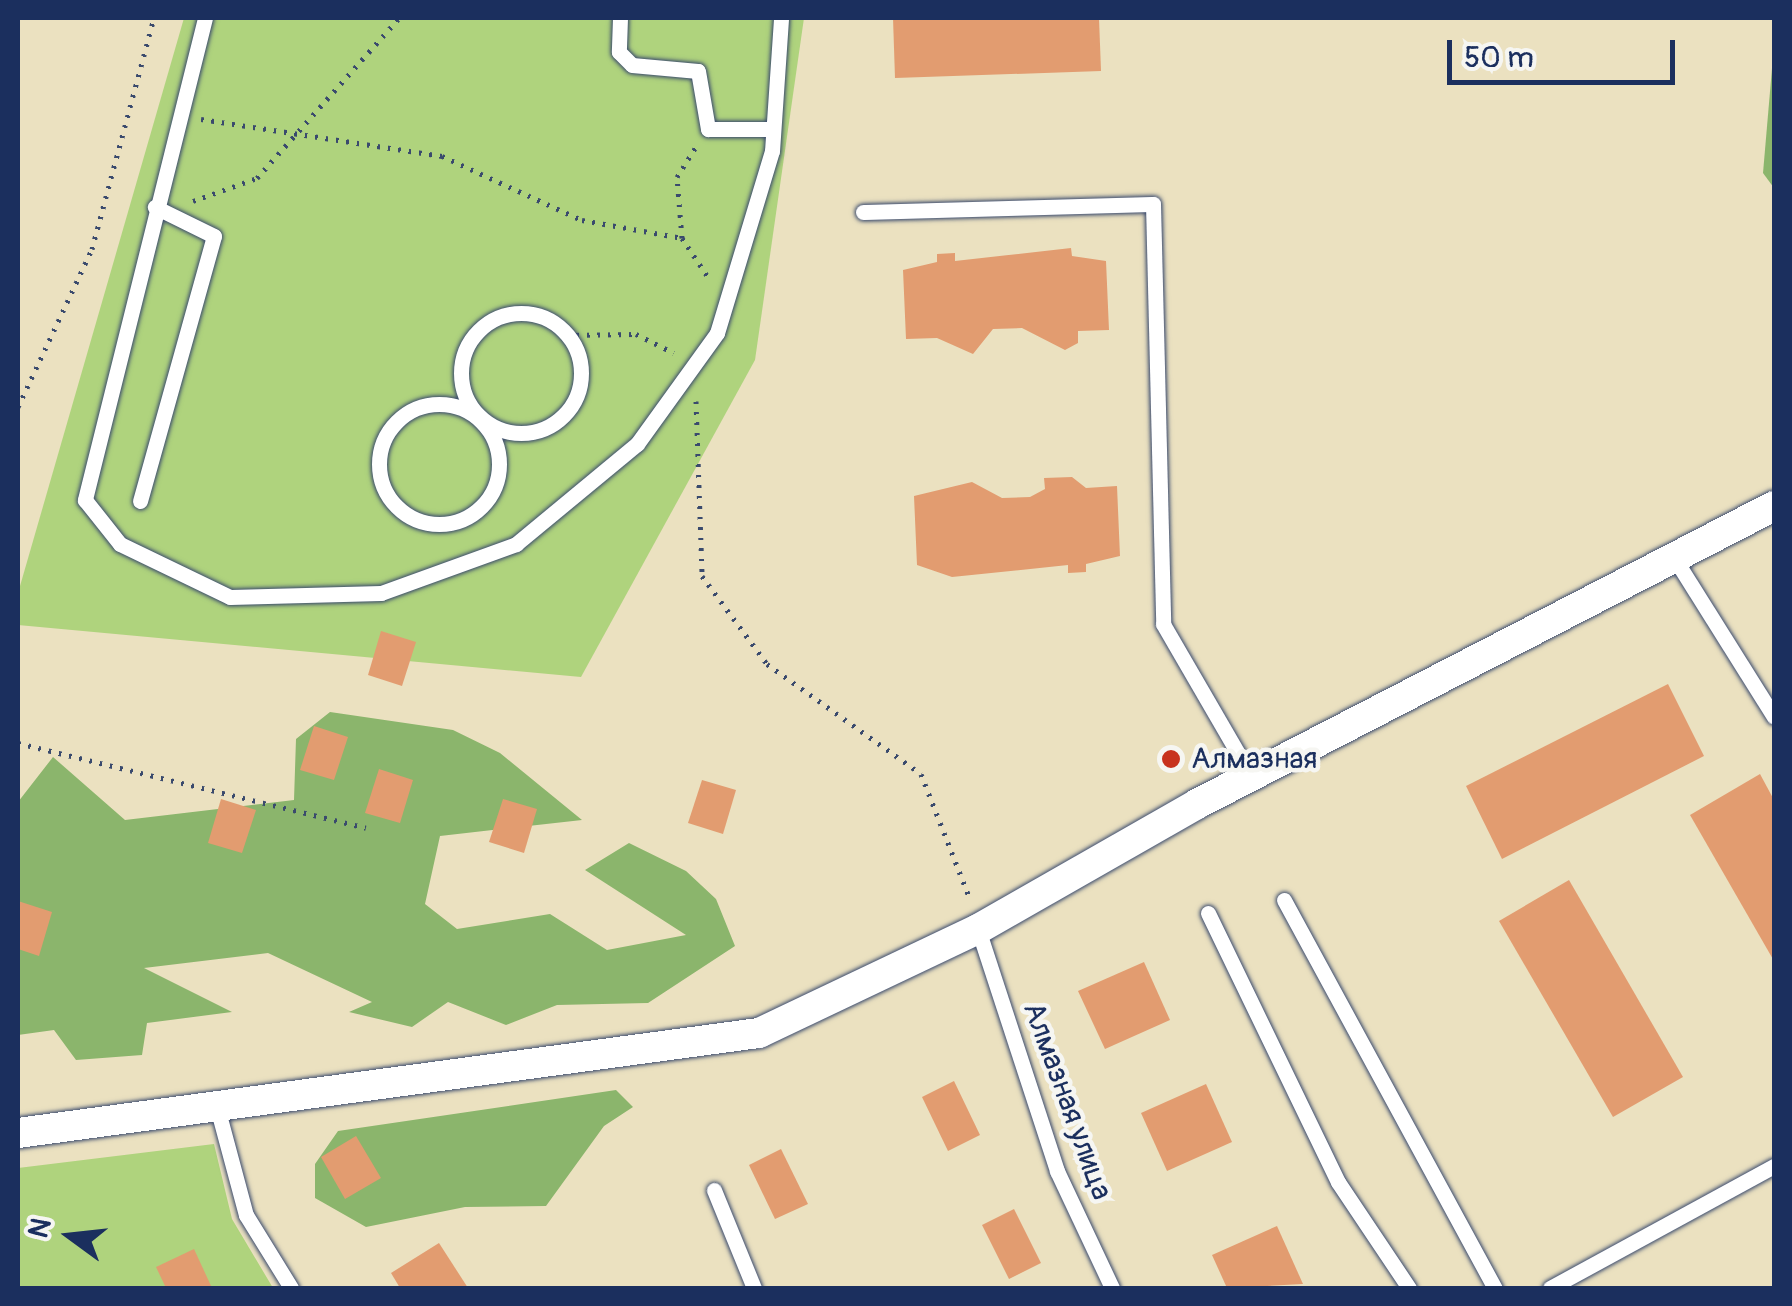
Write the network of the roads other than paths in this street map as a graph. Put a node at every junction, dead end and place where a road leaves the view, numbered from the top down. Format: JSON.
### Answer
{"nodes":[{"id":1,"x":205,"y":18,"type":"edge"},
{"id":2,"x":620,"y":18,"type":"edge"},
{"id":3,"x":781,"y":18,"type":"edge"},
{"id":4,"x":773,"y":129,"type":"junction"},
{"id":5,"x":155,"y":207,"type":"junction"},
{"id":6,"x":862,"y":212,"type":"dead end"},
{"id":7,"x":481,"y":419,"type":"junction"},
{"id":8,"x":140,"y":501,"type":"dead end"},
{"id":9,"x":1774,"y":506,"type":"edge"},
{"id":10,"x":1674,"y":559,"type":"junction"},
{"id":11,"x":1774,"y":716,"type":"edge"},
{"id":12,"x":1251,"y":776,"type":"junction"},
{"id":13,"x":1284,"y":900,"type":"dead end"},
{"id":14,"x":1208,"y":912,"type":"dead end"},
{"id":15,"x":978,"y":929,"type":"junction"},
{"id":16,"x":217,"y":1106,"type":"junction"},
{"id":17,"x":18,"y":1133,"type":"edge"},
{"id":18,"x":1774,"y":1166,"type":"edge"},
{"id":19,"x":714,"y":1190,"type":"dead end"},
{"id":20,"x":291,"y":1288,"type":"edge"},
{"id":21,"x":754,"y":1288,"type":"edge"},
{"id":22,"x":1112,"y":1288,"type":"edge"},
{"id":23,"x":1409,"y":1288,"type":"edge"},
{"id":24,"x":1495,"y":1288,"type":"edge"},
{"id":25,"x":1550,"y":1288,"type":"edge"}],
"edges":[{"from":1,"to":5,"type":"lane"},
{"from":2,"to":4,"type":"lane"},
{"from":3,"to":4,"type":"lane"},
{"from":4,"to":5,"type":"lane"},
{"from":5,"to":8,"type":"lane"},
{"from":6,"to":12,"type":"lane"},
{"from":7,"to":7,"type":"lane"},
{"from":7,"to":7,"type":"lane"},
{"from":9,"to":10,"type":"street"},
{"from":10,"to":11,"type":"lane"},
{"from":10,"to":12,"type":"street"},
{"from":12,"to":15,"type":"street"},
{"from":13,"to":24,"type":"lane"},
{"from":14,"to":23,"type":"lane"},
{"from":15,"to":16,"type":"street"},
{"from":15,"to":22,"type":"lane","name":"Алмазная улица"},
{"from":16,"to":17,"type":"street"},
{"from":16,"to":20,"type":"lane"},
{"from":18,"to":25,"type":"lane"},
{"from":19,"to":21,"type":"lane"}]}
